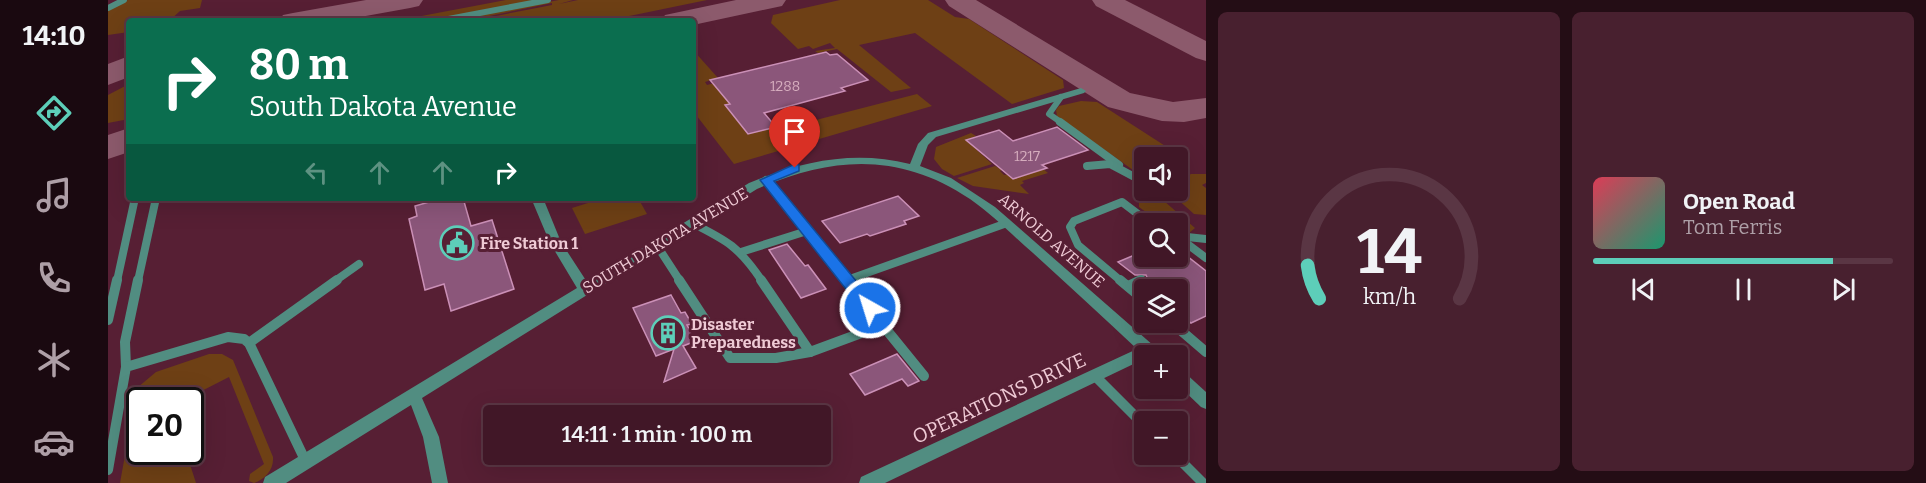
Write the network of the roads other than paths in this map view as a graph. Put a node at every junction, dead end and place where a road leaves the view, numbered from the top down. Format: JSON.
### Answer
{"nodes":[{"id":1,"x":124,"y":0,"type":"edge"},
{"id":2,"x":548,"y":0,"type":"edge"},
{"id":3,"x":108,"y":8,"type":"edge"},
{"id":4,"x":454,"y":18,"type":"edge"},
{"id":5,"x":1081,"y":91,"type":"dead end"},
{"id":6,"x":1061,"y":97,"type":"junction"},
{"id":7,"x":1119,"y":165,"type":"junction"},
{"id":8,"x":1087,"y":166,"type":"dead end"},
{"id":9,"x":914,"y":167,"type":"junction"},
{"id":10,"x":1134,"y":175,"type":"edge"},
{"id":11,"x":766,"y":180,"type":"junction"},
{"id":12,"x":134,"y":201,"type":"edge"},
{"id":13,"x":155,"y":201,"type":"edge"},
{"id":14,"x":538,"y":201,"type":"edge"},
{"id":15,"x":1136,"y":213,"type":"edge"},
{"id":16,"x":692,"y":223,"type":"junction"},
{"id":17,"x":1007,"y":223,"type":"junction"},
{"id":18,"x":807,"y":231,"type":"junction"},
{"id":19,"x":1188,"y":238,"type":"edge"},
{"id":20,"x":1206,"y":239,"type":"edge"},
{"id":21,"x":656,"y":244,"type":"junction"},
{"id":22,"x":1188,"y":244,"type":"edge"},
{"id":23,"x":741,"y":252,"type":"junction"},
{"id":24,"x":1206,"y":258,"type":"edge"},
{"id":25,"x":359,"y":264,"type":"dead end"},
{"id":26,"x":847,"y":280,"type":"junction"},
{"id":27,"x":1134,"y":283,"type":"edge"},
{"id":28,"x":1128,"y":286,"type":"junction"},
{"id":29,"x":584,"y":288,"type":"junction"},
{"id":30,"x":1134,"y":291,"type":"edge"},
{"id":31,"x":108,"y":320,"type":"edge"},
{"id":32,"x":883,"y":325,"type":"junction"},
{"id":33,"x":1184,"y":333,"type":"edge"},
{"id":34,"x":1206,"y":338,"type":"edge"},
{"id":35,"x":249,"y":343,"type":"junction"},
{"id":36,"x":1196,"y":343,"type":"junction"},
{"id":37,"x":1143,"y":345,"type":"edge"},
{"id":38,"x":810,"y":352,"type":"junction"},
{"id":39,"x":1206,"y":352,"type":"edge"},
{"id":40,"x":1134,"y":360,"type":"edge"},
{"id":41,"x":126,"y":367,"type":"junction"},
{"id":42,"x":924,"y":376,"type":"dead end"},
{"id":43,"x":1095,"y":376,"type":"junction"},
{"id":44,"x":1188,"y":385,"type":"edge"},
{"id":45,"x":414,"y":395,"type":"junction"},
{"id":46,"x":1206,"y":402,"type":"edge"},
{"id":47,"x":1134,"y":415,"type":"edge"},
{"id":48,"x":306,"y":462,"type":"junction"},
{"id":49,"x":1185,"y":465,"type":"edge"},
{"id":50,"x":108,"y":470,"type":"edge"},
{"id":51,"x":271,"y":483,"type":"edge"},
{"id":52,"x":440,"y":483,"type":"edge"},
{"id":53,"x":867,"y":483,"type":"edge"},
{"id":54,"x":1203,"y":483,"type":"edge"}],
"edges":[{"from":1,"to":3,"type":"lane"},
{"from":2,"to":4,"type":"lane"},
{"from":5,"to":6,"type":"street"},
{"from":6,"to":7,"type":"lane"},
{"from":6,"to":9,"type":"street"},
{"from":7,"to":8,"type":"lane"},
{"from":7,"to":10,"type":"lane"},
{"from":9,"to":11,"type":"street","name":"SOUTH DAKOTA AVENUE"},
{"from":9,"to":17,"type":"street","name":"ARNOLD AVENUE"},
{"from":11,"to":16,"type":"street","name":"SOUTH DAKOTA AVENUE"},
{"from":11,"to":18,"type":"lane"},
{"from":12,"to":31,"type":"lane"},
{"from":13,"to":41,"type":"lane"},
{"from":14,"to":29,"type":"street"},
{"from":15,"to":28,"type":"lane"},
{"from":16,"to":21,"type":"street","name":"SOUTH DAKOTA AVENUE"},
{"from":16,"to":23,"type":"lane"},
{"from":17,"to":26,"type":"lane"},
{"from":17,"to":37,"type":"street","name":"ARNOLD AVENUE"},
{"from":18,"to":23,"type":"lane"},
{"from":18,"to":26,"type":"lane"},
{"from":19,"to":20,"type":"lane"},
{"from":21,"to":29,"type":"street","name":"SOUTH DAKOTA AVENUE"},
{"from":21,"to":38,"type":"lane"},
{"from":22,"to":24,"type":"lane"},
{"from":23,"to":38,"type":"lane"},
{"from":25,"to":35,"type":"lane"},
{"from":26,"to":32,"type":"lane"},
{"from":27,"to":28,"type":"lane"},
{"from":28,"to":30,"type":"lane"},
{"from":29,"to":45,"type":"street","name":"SOUTH DAKOTA AVENUE"},
{"from":32,"to":38,"type":"lane"},
{"from":32,"to":42,"type":"lane"},
{"from":33,"to":36,"type":"lane"},
{"from":34,"to":36,"type":"lane"},
{"from":35,"to":41,"type":"lane"},
{"from":35,"to":48,"type":"lane"},
{"from":36,"to":39,"type":"lane"},
{"from":40,"to":43,"type":"street","name":"OPERATIONS DRIVE"},
{"from":41,"to":50,"type":"lane"},
{"from":43,"to":47,"type":"lane"},
{"from":43,"to":53,"type":"street","name":"OPERATIONS DRIVE"},
{"from":44,"to":46,"type":"street"},
{"from":45,"to":48,"type":"street","name":"SOUTH DAKOTA AVENUE"},
{"from":45,"to":52,"type":"street"},
{"from":48,"to":51,"type":"street","name":"SOUTH DAKOTA AVENUE"},
{"from":49,"to":54,"type":"lane"}]}
